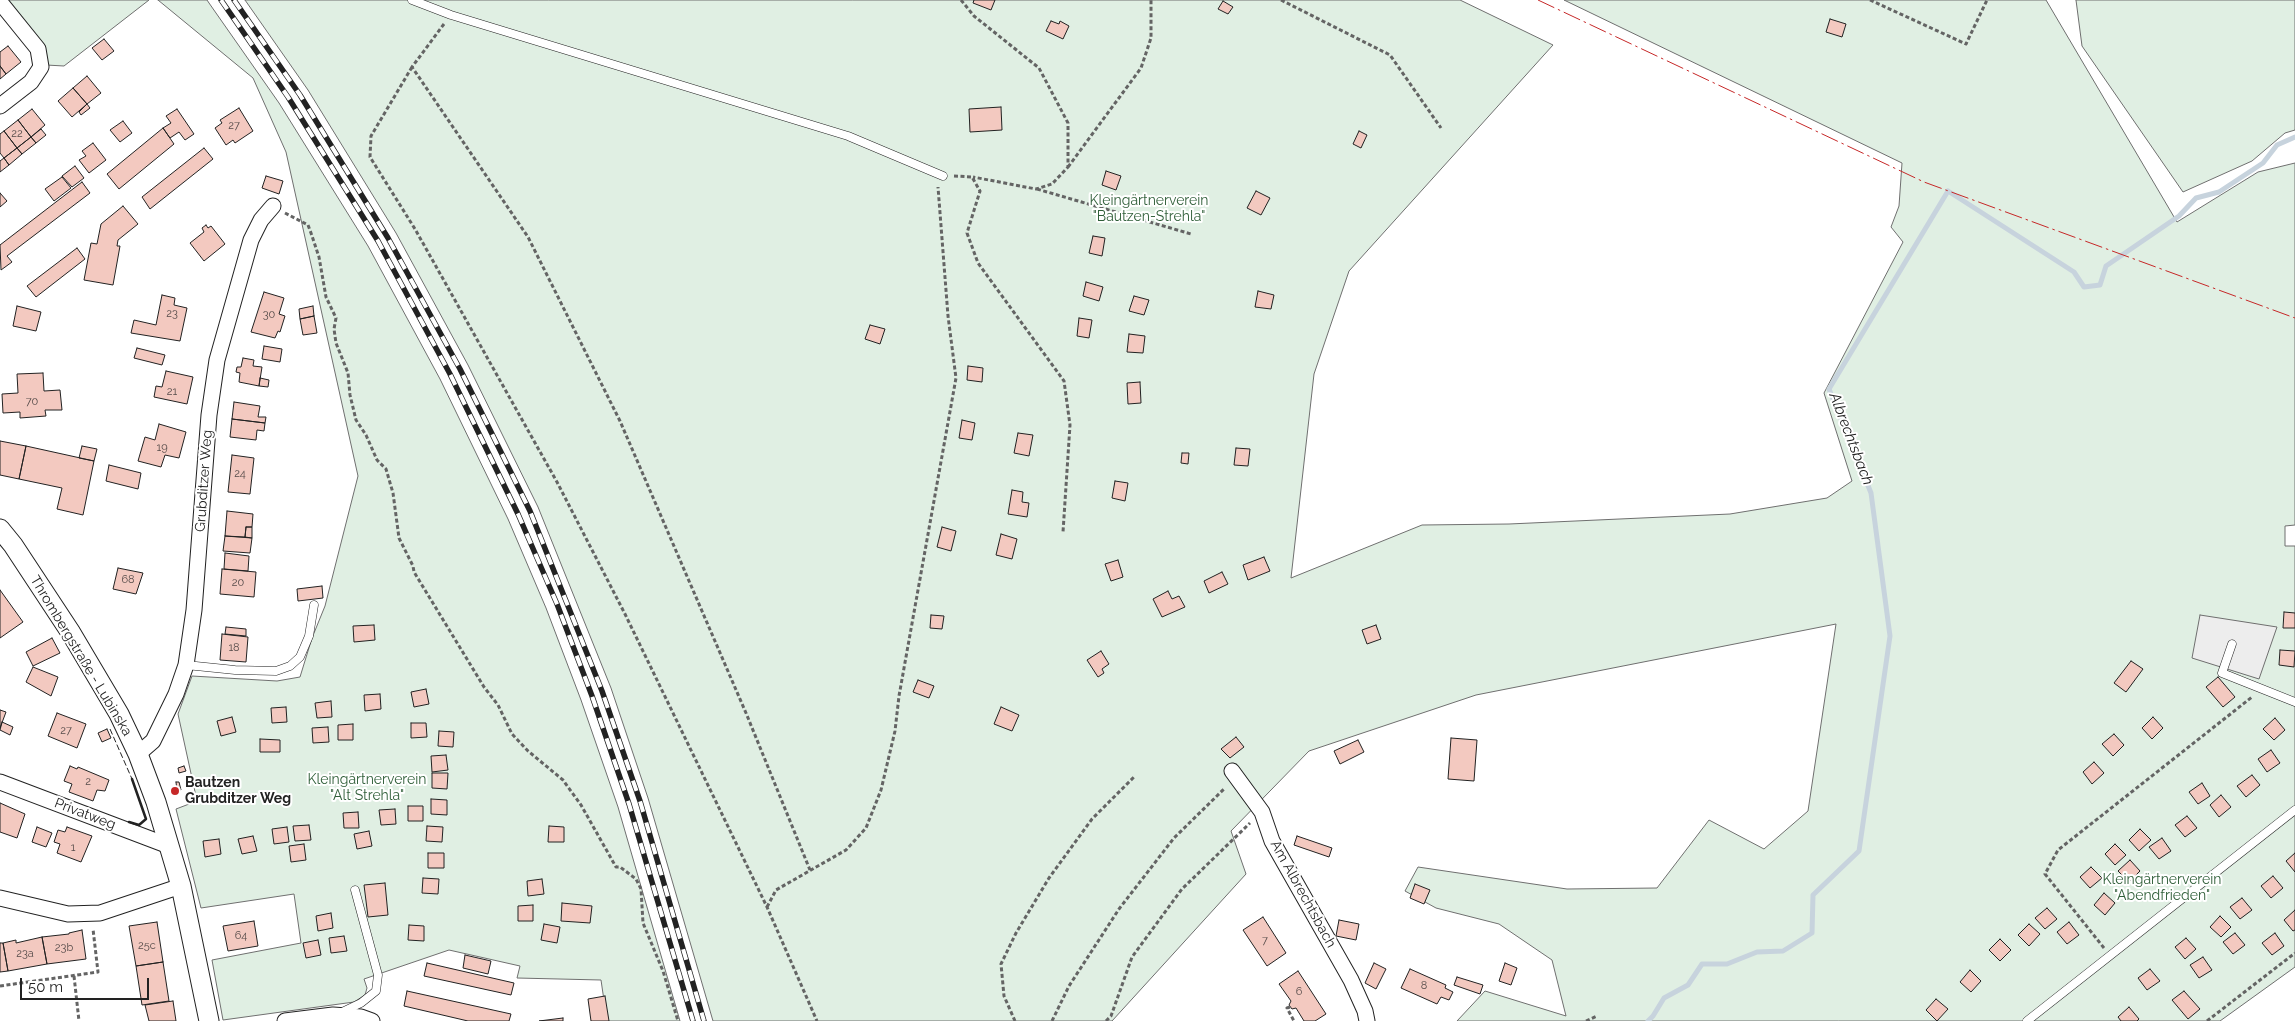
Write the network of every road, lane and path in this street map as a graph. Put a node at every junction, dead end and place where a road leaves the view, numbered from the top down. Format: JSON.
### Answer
{"nodes":[{"id":1,"x":412,"y":0,"type":"edge"},
{"id":2,"x":961,"y":0,"type":"edge"},
{"id":3,"x":1151,"y":0,"type":"edge"},
{"id":4,"x":1281,"y":0,"type":"edge"},
{"id":5,"x":1870,"y":0,"type":"edge"},
{"id":6,"x":1987,"y":0,"type":"edge"},
{"id":7,"x":0,"y":2,"type":"edge"},
{"id":8,"x":451,"y":15,"type":"junction"},
{"id":9,"x":412,"y":67,"type":"junction"},
{"id":10,"x":0,"y":106,"type":"edge"},
{"id":11,"x":1441,"y":128,"type":"dead end"},
{"id":12,"x":1068,"y":167,"type":"junction"},
{"id":13,"x":943,"y":176,"type":"junction"},
{"id":14,"x":972,"y":177,"type":"junction"},
{"id":15,"x":1036,"y":189,"type":"junction"},
{"id":16,"x":273,"y":206,"type":"joint"},
{"id":17,"x":1191,"y":234,"type":"dead end"},
{"id":18,"x":0,"y":529,"type":"edge"},
{"id":19,"x":1064,"y":532,"type":"dead end"},
{"id":20,"x":314,"y":605,"type":"dead end"},
{"id":21,"x":2232,"y":644,"type":"dead end"},
{"id":22,"x":186,"y":665,"type":"junction"},
{"id":23,"x":2263,"y":688,"type":"junction"},
{"id":24,"x":2295,"y":702,"type":"edge"},
{"id":25,"x":138,"y":754,"type":"junction"},
{"id":26,"x":1234,"y":774,"type":"joint"},
{"id":27,"x":1135,"y":776,"type":"dead end"},
{"id":28,"x":0,"y":782,"type":"edge"},
{"id":29,"x":2295,"y":810,"type":"edge"},
{"id":30,"x":1262,"y":812,"type":"junction"},
{"id":31,"x":169,"y":846,"type":"junction"},
{"id":32,"x":810,"y":870,"type":"junction"},
{"id":33,"x":181,"y":886,"type":"junction"},
{"id":34,"x":355,"y":890,"type":"dead end"},
{"id":35,"x":0,"y":898,"type":"edge"},
{"id":36,"x":767,"y":908,"type":"junction"},
{"id":37,"x":91,"y":913,"type":"junction"},
{"id":38,"x":2295,"y":953,"type":"edge"},
{"id":39,"x":2111,"y":956,"type":"junction"},
{"id":40,"x":74,"y":976,"type":"junction"},
{"id":41,"x":0,"y":986,"type":"edge"},
{"id":42,"x":1290,"y":1007,"type":"dead end"},
{"id":43,"x":333,"y":1015,"type":"junction"},
{"id":44,"x":1597,"y":1016,"type":"dead end"},
{"id":45,"x":79,"y":1021,"type":"edge"},
{"id":46,"x":209,"y":1021,"type":"edge"},
{"id":47,"x":285,"y":1021,"type":"edge"},
{"id":48,"x":372,"y":1021,"type":"edge"},
{"id":49,"x":678,"y":1021,"type":"edge"},
{"id":50,"x":817,"y":1021,"type":"edge"},
{"id":51,"x":1015,"y":1021,"type":"edge"},
{"id":52,"x":1052,"y":1021,"type":"edge"},
{"id":53,"x":1106,"y":1021,"type":"edge"},
{"id":54,"x":1294,"y":1021,"type":"edge"},
{"id":55,"x":1367,"y":1021,"type":"edge"},
{"id":56,"x":1586,"y":1021,"type":"edge"},
{"id":57,"x":2027,"y":1021,"type":"edge"},
{"id":58,"x":2207,"y":1021,"type":"edge"}],
"edges":[{"from":1,"to":8,"type":"lane"},
{"from":2,"to":12,"type":"path"},
{"from":3,"to":12,"type":"path"},
{"from":4,"to":11,"type":"path"},
{"from":5,"to":6,"type":"path"},
{"from":7,"to":10,"type":"street"},
{"from":8,"to":9,"type":"path"},
{"from":8,"to":13,"type":"lane"},
{"from":9,"to":32,"type":"path"},
{"from":9,"to":36,"type":"path"},
{"from":12,"to":15,"type":"path"},
{"from":13,"to":14,"type":"path"},
{"from":13,"to":32,"type":"path"},
{"from":14,"to":15,"type":"path"},
{"from":14,"to":19,"type":"path"},
{"from":15,"to":17,"type":"path"},
{"from":16,"to":22,"type":"street","name":"Grubditzer Weg"},
{"from":16,"to":49,"type":"path"},
{"from":18,"to":25,"type":"street","name":"Thrombergstraße - Lubinska"},
{"from":20,"to":22,"type":"lane"},
{"from":21,"to":23,"type":"lane"},
{"from":22,"to":25,"type":"street","name":"Grubditzer Weg"},
{"from":23,"to":24,"type":"lane"},
{"from":23,"to":39,"type":"path"},
{"from":25,"to":31,"type":"street","name":"Thrombergstraße - Lubinska"},
{"from":26,"to":30,"type":"street","name":"Am Albrechtsbach"},
{"from":26,"to":52,"type":"path"},
{"from":27,"to":51,"type":"path"},
{"from":28,"to":31,"type":"street","name":"Privatweg"},
{"from":29,"to":39,"type":"lane"},
{"from":30,"to":53,"type":"path"},
{"from":30,"to":55,"type":"street","name":"Am Albrechtsbach"},
{"from":31,"to":33,"type":"street","name":"Thrombergstraße - Lubinska"},
{"from":32,"to":36,"type":"path"},
{"from":33,"to":37,"type":"street"},
{"from":33,"to":46,"type":"street","name":"Thrombergstraße - Lubinska"},
{"from":34,"to":43,"type":"lane"},
{"from":35,"to":37,"type":"street"},
{"from":36,"to":50,"type":"path"},
{"from":37,"to":40,"type":"path"},
{"from":38,"to":58,"type":"path"},
{"from":39,"to":57,"type":"lane"},
{"from":40,"to":41,"type":"path"},
{"from":40,"to":45,"type":"path"},
{"from":42,"to":54,"type":"path"},
{"from":43,"to":47,"type":"street"},
{"from":43,"to":48,"type":"street"},
{"from":44,"to":56,"type":"path"}]}
